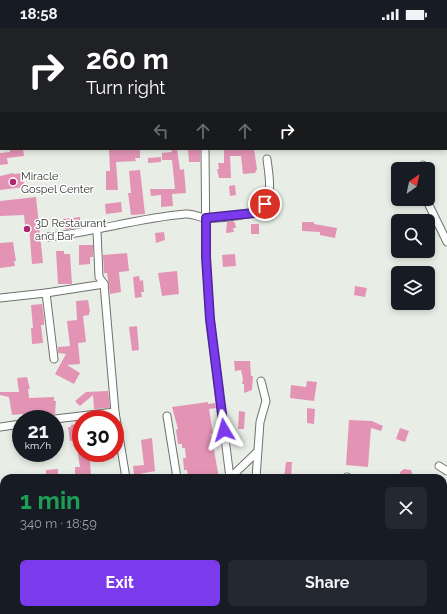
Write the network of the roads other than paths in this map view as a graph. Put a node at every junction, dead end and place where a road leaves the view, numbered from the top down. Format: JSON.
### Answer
{"nodes":[{"id":1,"x":205,"y":150,"type":"edge"},
{"id":2,"x":267,"y":159,"type":"dead end"},
{"id":3,"x":429,"y":206,"type":"edge"},
{"id":4,"x":206,"y":218,"type":"junction"},
{"id":5,"x":97,"y":231,"type":"junction"},
{"id":6,"x":48,"y":237,"type":"dead end"},
{"id":7,"x":447,"y":242,"type":"edge"},
{"id":8,"x":104,"y":284,"type":"junction"},
{"id":9,"x":46,"y":293,"type":"junction"},
{"id":10,"x":0,"y":298,"type":"edge"},
{"id":11,"x":54,"y":359,"type":"dead end"},
{"id":12,"x":261,"y":381,"type":"dead end"},
{"id":13,"x":115,"y":410,"type":"edge"},
{"id":14,"x":167,"y":416,"type":"dead end"},
{"id":15,"x":12,"y":425,"type":"edge"},
{"id":16,"x":0,"y":426,"type":"edge"},
{"id":17,"x":257,"y":452,"type":"junction"},
{"id":18,"x":123,"y":462,"type":"edge"},
{"id":19,"x":439,"y":466,"type":"dead end"},
{"id":20,"x":447,"y":471,"type":"edge"},
{"id":21,"x":125,"y":474,"type":"edge"},
{"id":22,"x":176,"y":474,"type":"edge"},
{"id":23,"x":229,"y":474,"type":"edge"},
{"id":24,"x":234,"y":474,"type":"edge"},
{"id":25,"x":256,"y":474,"type":"edge"}],
"edges":[{"from":1,"to":4,"type":"street"},
{"from":2,"to":4,"type":"street"},
{"from":3,"to":7,"type":"street"},
{"from":4,"to":5,"type":"street"},
{"from":4,"to":23,"type":"street"},
{"from":5,"to":6,"type":"street"},
{"from":5,"to":8,"type":"street"},
{"from":8,"to":9,"type":"street"},
{"from":8,"to":13,"type":"street"},
{"from":9,"to":10,"type":"street"},
{"from":9,"to":11,"type":"street"},
{"from":12,"to":17,"type":"street"},
{"from":14,"to":22,"type":"street"},
{"from":15,"to":16,"type":"street"},
{"from":17,"to":24,"type":"street"},
{"from":17,"to":25,"type":"street"},
{"from":18,"to":21,"type":"street"},
{"from":19,"to":20,"type":"street"}]}
